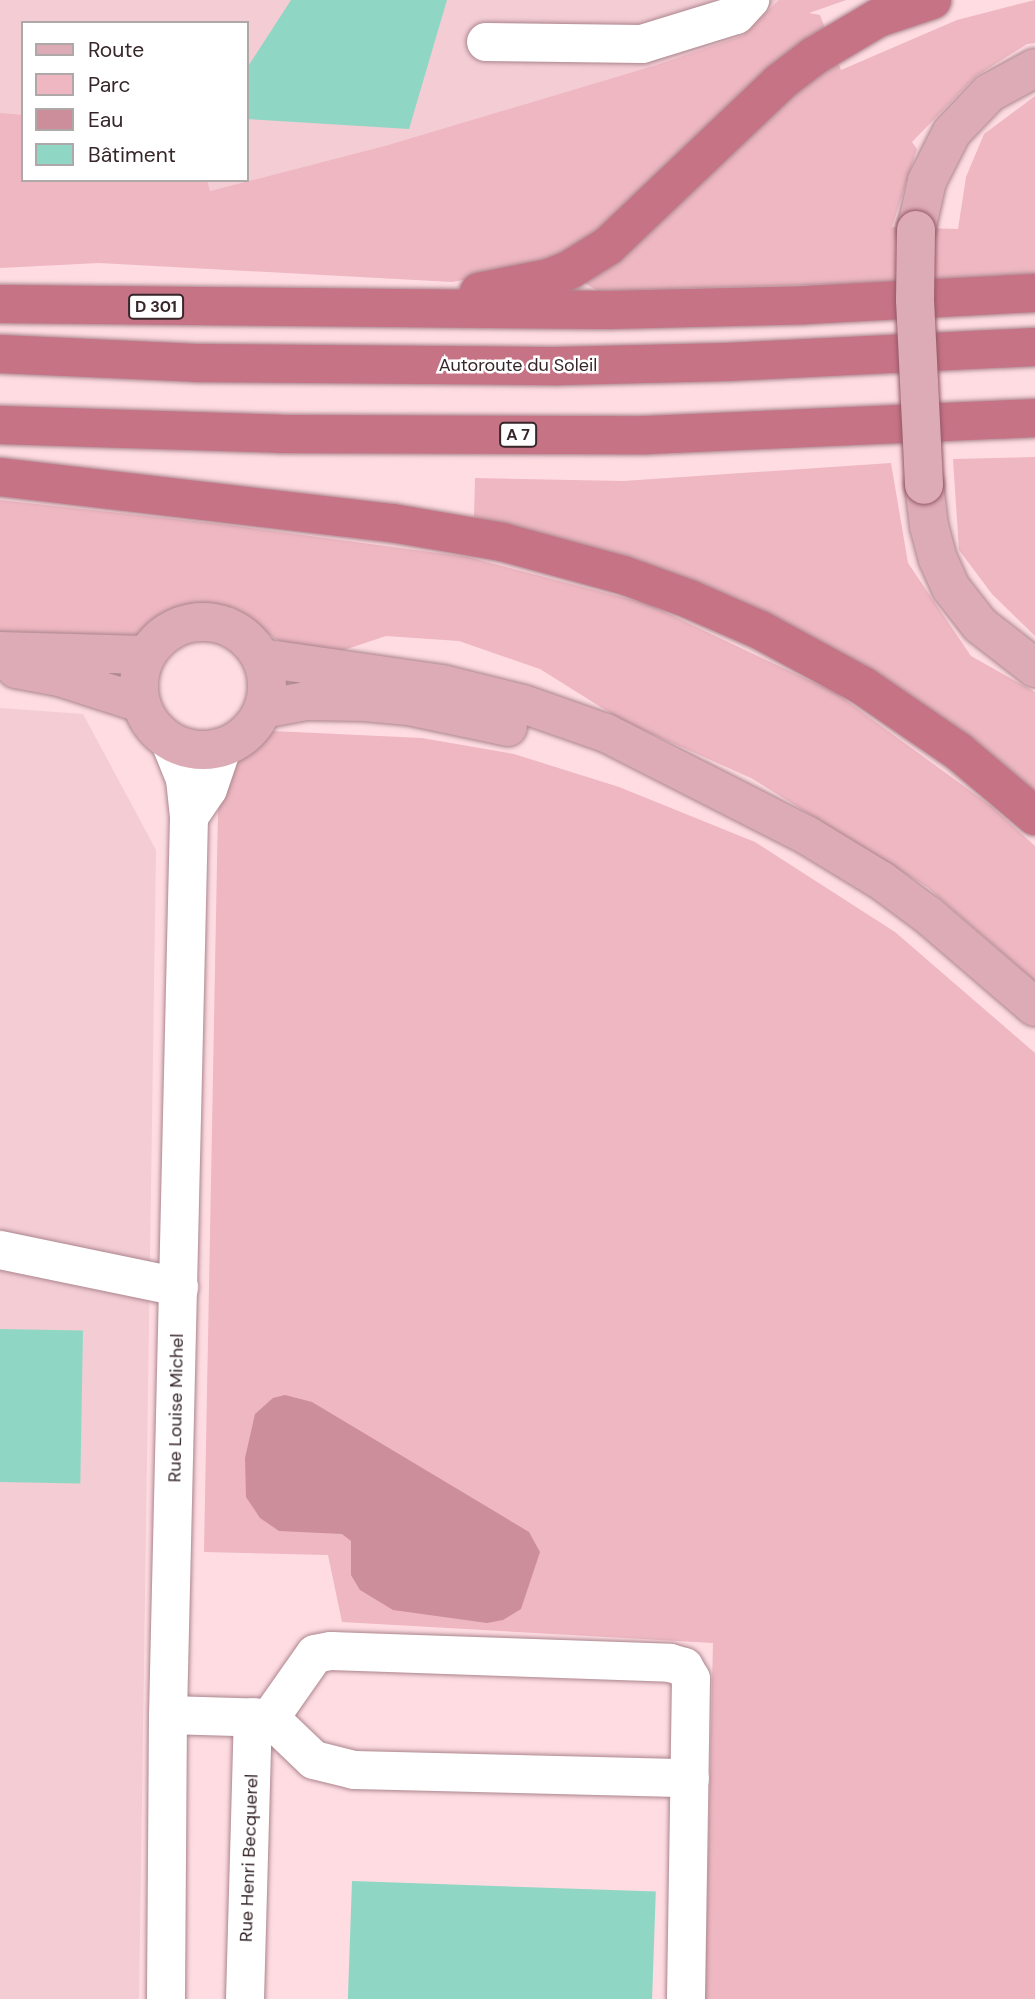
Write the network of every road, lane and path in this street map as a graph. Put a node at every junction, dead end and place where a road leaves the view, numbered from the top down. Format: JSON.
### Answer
{"nodes":[{"id":1,"x":750,"y":0,"type":"edge"},
{"id":2,"x":932,"y":0,"type":"edge"},
{"id":3,"x":486,"y":42,"type":"dead end"},
{"id":4,"x":1035,"y":68,"type":"edge"},
{"id":5,"x":1035,"y":293,"type":"edge"},
{"id":6,"x":0,"y":304,"type":"edge"},
{"id":7,"x":312,"y":309,"type":"junction"},
{"id":8,"x":1035,"y":347,"type":"edge"},
{"id":9,"x":0,"y":354,"type":"edge"},
{"id":10,"x":1035,"y":418,"type":"edge"},
{"id":11,"x":0,"y":425,"type":"edge"},
{"id":12,"x":0,"y":477,"type":"edge"},
{"id":13,"x":0,"y":652,"type":"edge"},
{"id":14,"x":145,"y":655,"type":"junction"},
{"id":15,"x":262,"y":658,"type":"junction"},
{"id":16,"x":0,"y":666,"type":"edge"},
{"id":17,"x":1035,"y":668,"type":"edge"},
{"id":18,"x":140,"y":703,"type":"junction"},
{"id":19,"x":263,"y":709,"type":"junction"},
{"id":20,"x":170,"y":742,"type":"junction"},
{"id":21,"x":222,"y":748,"type":"junction"},
{"id":22,"x":725,"y":791,"type":"junction"},
{"id":23,"x":1035,"y":816,"type":"edge"},
{"id":24,"x":189,"y":817,"type":"junction"},
{"id":25,"x":1035,"y":1007,"type":"edge"},
{"id":26,"x":0,"y":1250,"type":"edge"},
{"id":27,"x":179,"y":1287,"type":"junction"},
{"id":28,"x":168,"y":1715,"type":"junction"},
{"id":29,"x":262,"y":1717,"type":"junction"},
{"id":30,"x":690,"y":1779,"type":"junction"},
{"id":31,"x":166,"y":1999,"type":"edge"},
{"id":32,"x":245,"y":1999,"type":"edge"},
{"id":33,"x":686,"y":1999,"type":"edge"}],
"edges":[{"from":1,"to":3,"type":"street"},
{"from":2,"to":7,"type":"highway"},
{"from":4,"to":17,"type":"main road","bridge":true},
{"from":5,"to":7,"type":"highway"},
{"from":6,"to":7,"type":"highway","number":"D 301"},
{"from":8,"to":9,"type":"highway","name":"Autoroute du Soleil"},
{"from":10,"to":11,"type":"highway","number":"A 7"},
{"from":12,"to":23,"type":"highway"},
{"from":13,"to":14,"type":"main road"},
{"from":14,"to":15,"type":"main road"},
{"from":14,"to":18,"type":"main road"},
{"from":15,"to":19,"type":"main road"},
{"from":15,"to":22,"type":"main road"},
{"from":16,"to":18,"type":"main road"},
{"from":18,"to":20,"type":"main road"},
{"from":19,"to":21,"type":"main road"},
{"from":19,"to":22,"type":"main road"},
{"from":20,"to":21,"type":"main road"},
{"from":20,"to":24,"type":"street","name":"Rue Louise Michel"},
{"from":21,"to":24,"type":"street"},
{"from":22,"to":25,"type":"main road"},
{"from":24,"to":27,"type":"street","name":"Rue Louise Michel"},
{"from":26,"to":27,"type":"street"},
{"from":27,"to":28,"type":"street","name":"Rue Louise Michel"},
{"from":28,"to":29,"type":"street"},
{"from":28,"to":31,"type":"street","name":"Rue Louise Michel"},
{"from":29,"to":30,"type":"street"},
{"from":29,"to":30,"type":"street"},
{"from":29,"to":32,"type":"street","name":"Rue Henri Becquerel"},
{"from":30,"to":33,"type":"street"}]}
